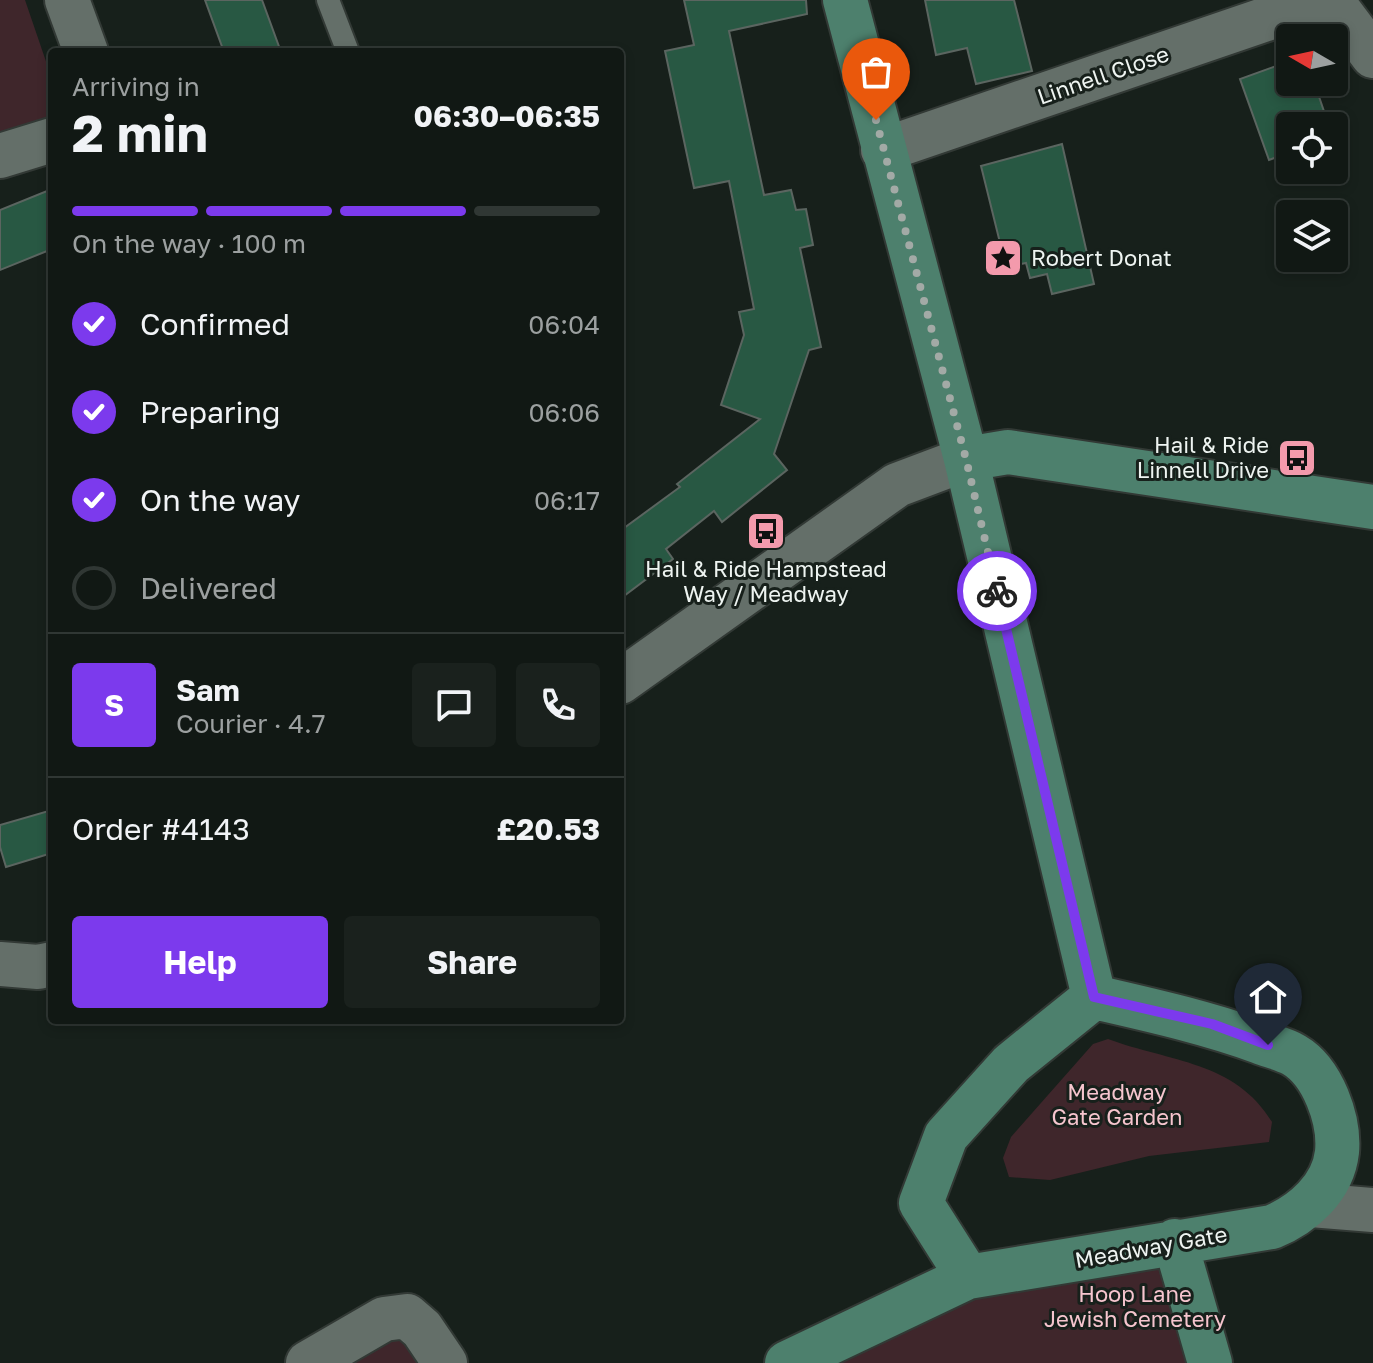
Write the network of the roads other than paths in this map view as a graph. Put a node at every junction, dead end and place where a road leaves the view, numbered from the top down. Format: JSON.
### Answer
{"nodes":[{"id":1,"x":67,"y":0,"type":"edge"},
{"id":2,"x":328,"y":0,"type":"edge"},
{"id":3,"x":845,"y":0,"type":"edge"},
{"id":4,"x":1322,"y":0,"type":"edge"},
{"id":5,"x":1331,"y":0,"type":"edge"},
{"id":6,"x":85,"y":48,"type":"edge"},
{"id":7,"x":346,"y":48,"type":"edge"},
{"id":8,"x":1373,"y":56,"type":"edge"},
{"id":9,"x":48,"y":141,"type":"edge"},
{"id":10,"x":883,"y":150,"type":"junction"},
{"id":11,"x":0,"y":156,"type":"edge"},
{"id":12,"x":966,"y":459,"type":"junction"},
{"id":13,"x":1373,"y":507,"type":"edge"},
{"id":14,"x":624,"y":679,"type":"edge"},
{"id":15,"x":0,"y":964,"type":"edge"},
{"id":16,"x":48,"y":965,"type":"edge"},
{"id":17,"x":1094,"y":997,"type":"junction"},
{"id":18,"x":1311,"y":1205,"type":"junction"},
{"id":19,"x":1373,"y":1210,"type":"edge"},
{"id":20,"x":1175,"y":1241,"type":"junction"},
{"id":21,"x":968,"y":1277,"type":"junction"},
{"id":22,"x":308,"y":1363,"type":"edge"},
{"id":23,"x":445,"y":1363,"type":"edge"},
{"id":24,"x":787,"y":1363,"type":"edge"},
{"id":25,"x":1210,"y":1363,"type":"edge"}],
"edges":[{"from":1,"to":6,"type":"street"},
{"from":2,"to":7,"type":"lane"},
{"from":3,"to":10,"type":"street"},
{"from":4,"to":10,"type":"street","name":"Linnell Close"},
{"from":5,"to":8,"type":"street"},
{"from":9,"to":11,"type":"street"},
{"from":10,"to":12,"type":"street"},
{"from":12,"to":13,"type":"street"},
{"from":12,"to":14,"type":"street"},
{"from":12,"to":17,"type":"street"},
{"from":15,"to":16,"type":"street"},
{"from":17,"to":18,"type":"street"},
{"from":17,"to":21,"type":"street"},
{"from":18,"to":19,"type":"street"},
{"from":18,"to":20,"type":"street","name":"Meadway Gate"},
{"from":20,"to":21,"type":"street","name":"Meadway Gate"},
{"from":20,"to":25,"type":"street"},
{"from":21,"to":24,"type":"street","name":"Meadway Gate"},
{"from":22,"to":23,"type":"street"}]}
